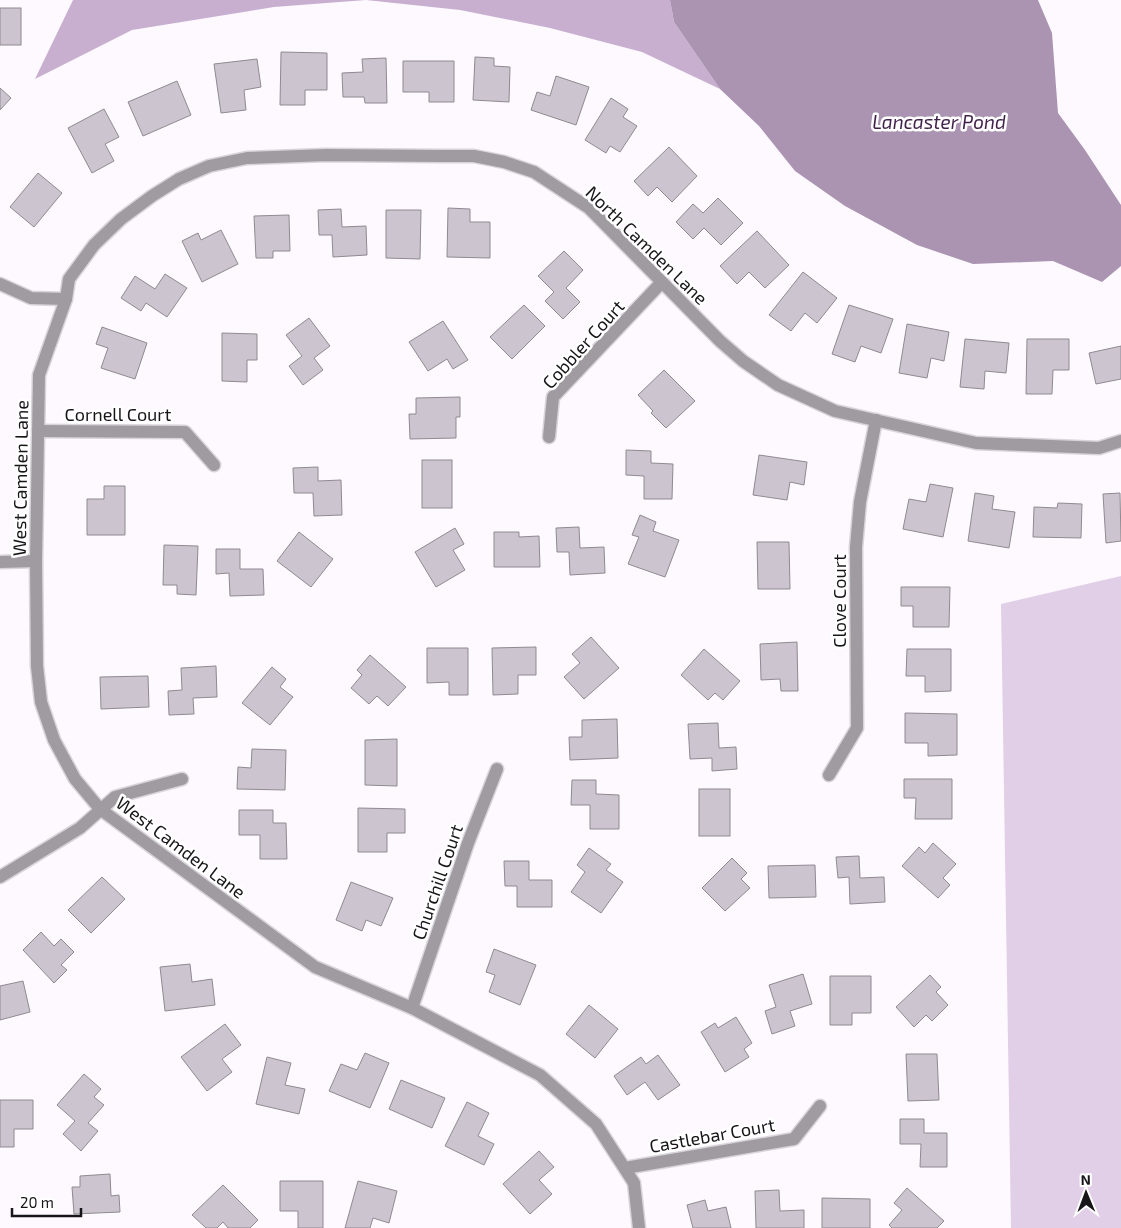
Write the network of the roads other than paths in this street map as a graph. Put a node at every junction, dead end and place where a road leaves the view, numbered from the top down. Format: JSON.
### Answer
{"nodes":[{"id":1,"x":662,"y":282,"type":"junction"},
{"id":2,"x":0,"y":284,"type":"edge"},
{"id":3,"x":66,"y":299,"type":"junction"},
{"id":4,"x":876,"y":420,"type":"junction"},
{"id":5,"x":38,"y":431,"type":"junction"},
{"id":6,"x":549,"y":437,"type":"dead end"},
{"id":7,"x":1121,"y":441,"type":"edge"},
{"id":8,"x":214,"y":465,"type":"dead end"},
{"id":9,"x":36,"y":561,"type":"junction"},
{"id":10,"x":0,"y":562,"type":"edge"},
{"id":11,"x":497,"y":770,"type":"dead end"},
{"id":12,"x":829,"y":775,"type":"dead end"},
{"id":13,"x":182,"y":779,"type":"dead end"},
{"id":14,"x":100,"y":809,"type":"junction"},
{"id":15,"x":0,"y":877,"type":"edge"},
{"id":16,"x":412,"y":1008,"type":"junction"},
{"id":17,"x":820,"y":1106,"type":"dead end"},
{"id":18,"x":625,"y":1168,"type":"junction"},
{"id":19,"x":640,"y":1228,"type":"edge"}],
"edges":[{"from":1,"to":3,"type":"street","name":"North Camden Lane"},
{"from":1,"to":4,"type":"street","name":"North Camden Lane"},
{"from":1,"to":6,"type":"street","name":"Cobbler Court"},
{"from":2,"to":3,"type":"street"},
{"from":3,"to":5,"type":"street","name":"West Camden Lane"},
{"from":4,"to":7,"type":"street","name":"North Camden Lane"},
{"from":4,"to":12,"type":"street","name":"Clove Court"},
{"from":5,"to":8,"type":"street","name":"Cornell Court"},
{"from":5,"to":9,"type":"street","name":"West Camden Lane"},
{"from":9,"to":10,"type":"street"},
{"from":9,"to":14,"type":"street","name":"West Camden Lane"},
{"from":11,"to":16,"type":"street","name":"Churchill Court"},
{"from":13,"to":14,"type":"street"},
{"from":14,"to":15,"type":"street"},
{"from":14,"to":16,"type":"street","name":"West Camden Lane"},
{"from":16,"to":18,"type":"street","name":"West Camden Lane"},
{"from":17,"to":18,"type":"street","name":"Castlebar Court"},
{"from":18,"to":19,"type":"street","name":"West Camden Lane"}]}
